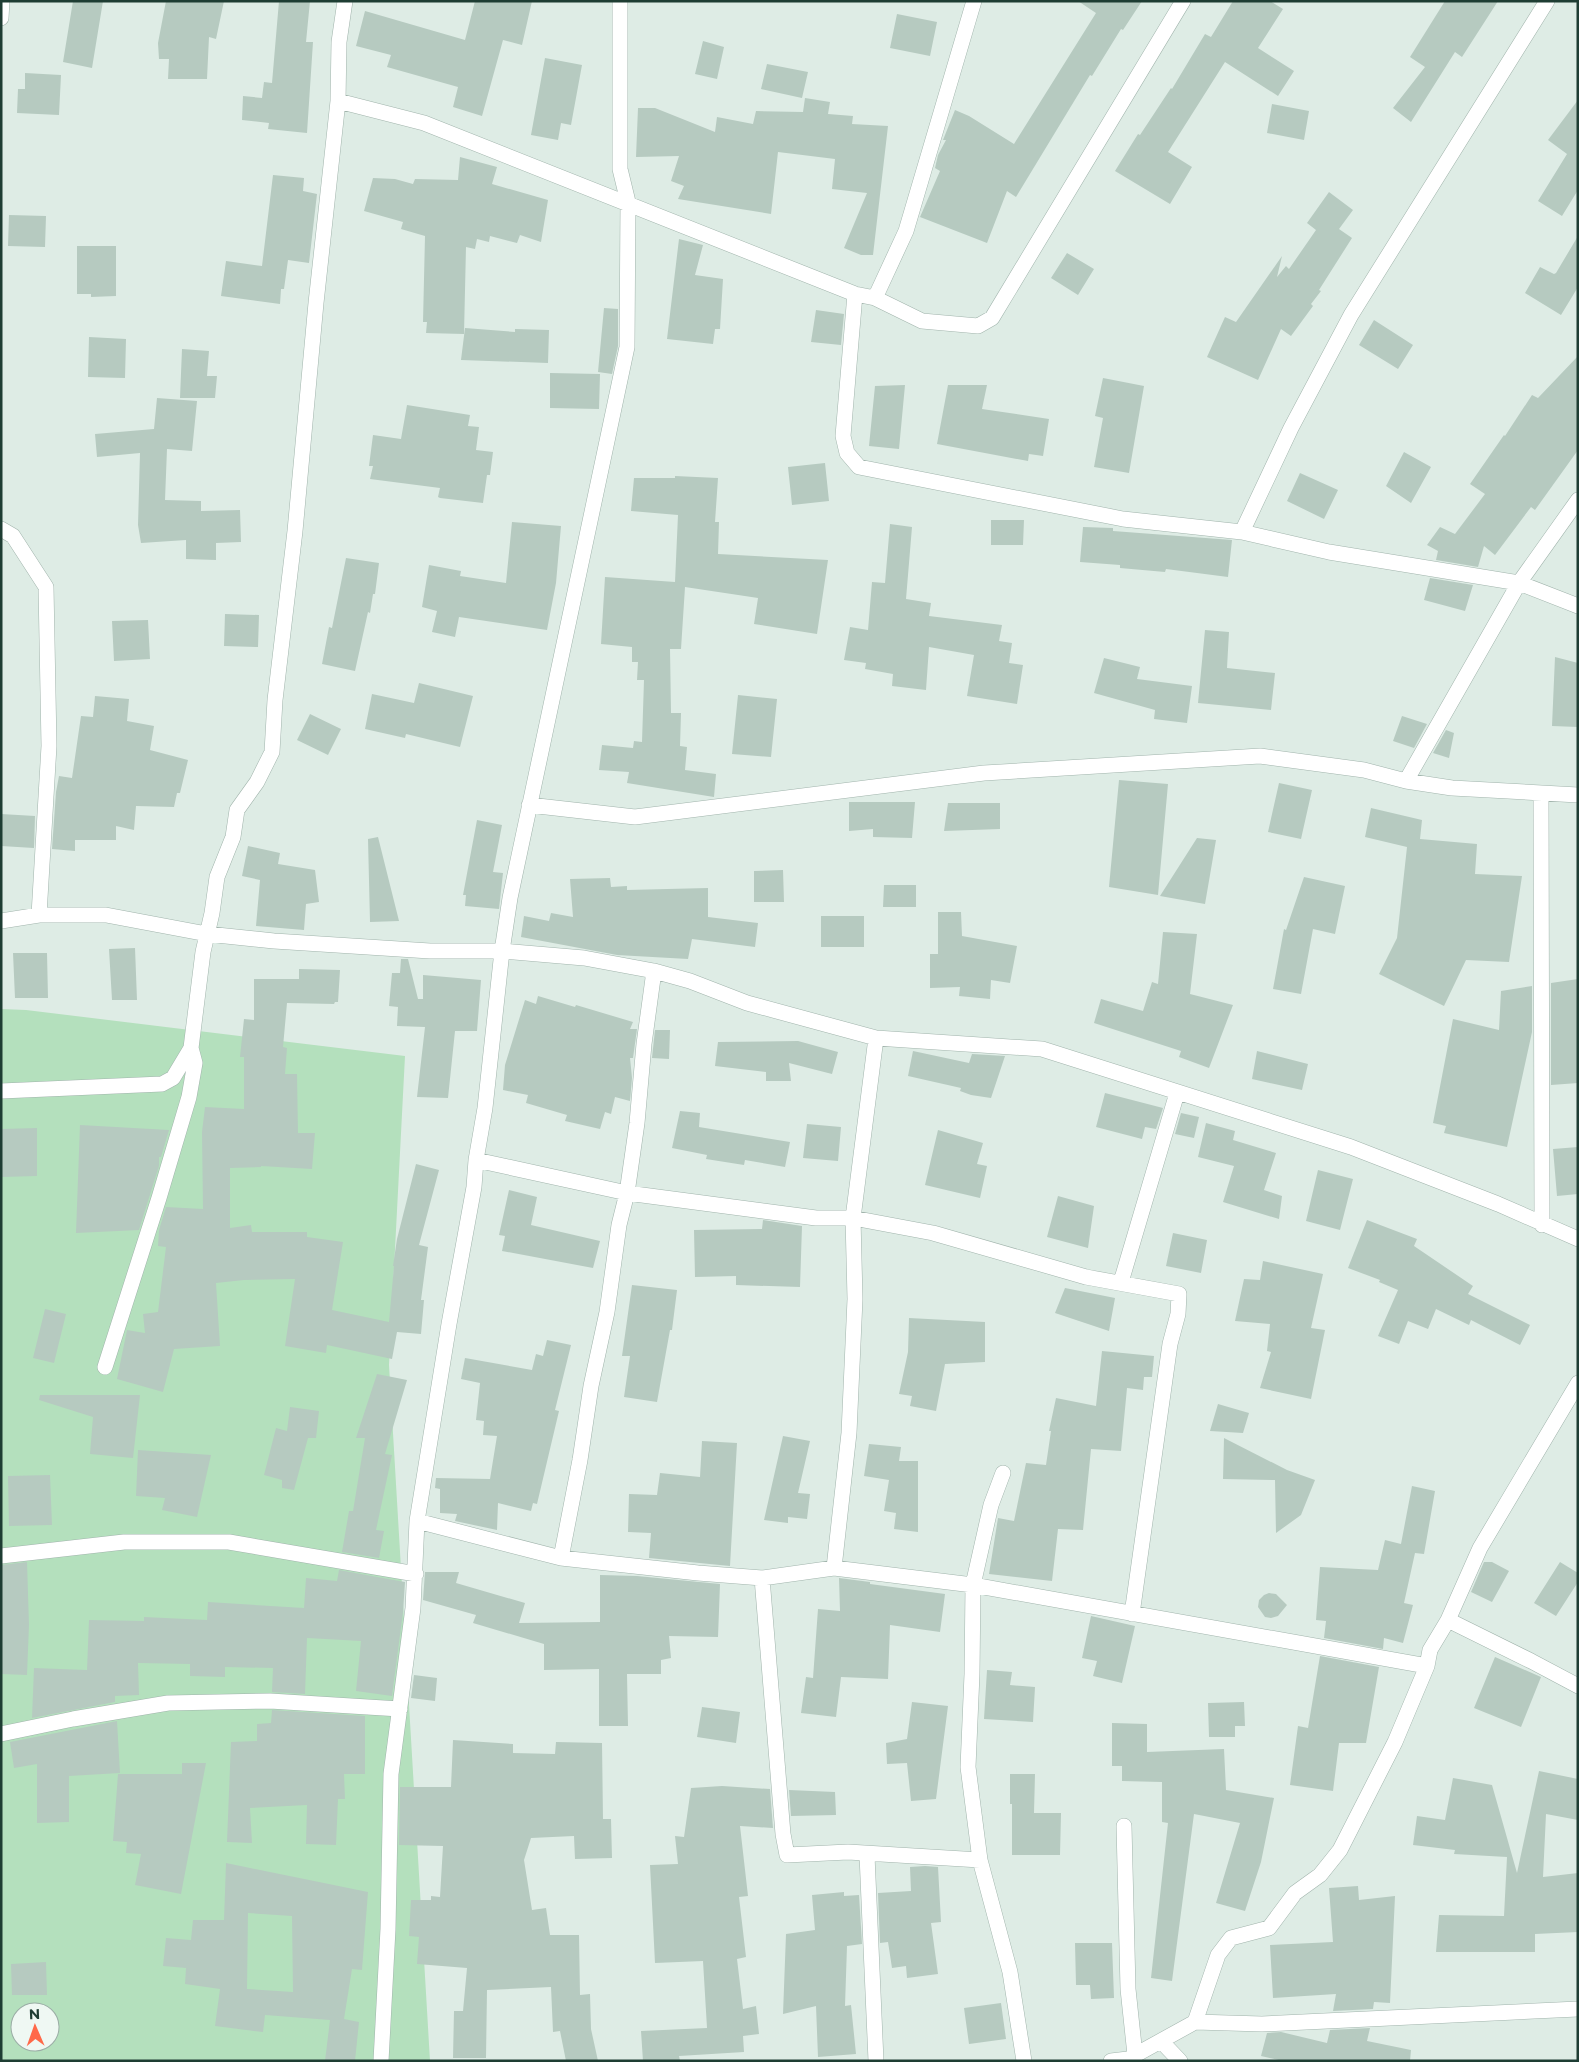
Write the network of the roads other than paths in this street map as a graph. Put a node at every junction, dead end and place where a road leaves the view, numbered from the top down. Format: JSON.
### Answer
{"nodes":[{"id":1,"x":2,"y":1,"type":"edge"},
{"id":2,"x":345,"y":1,"type":"edge"},
{"id":3,"x":620,"y":1,"type":"edge"},
{"id":4,"x":974,"y":1,"type":"edge"},
{"id":5,"x":1184,"y":1,"type":"edge"},
{"id":6,"x":1547,"y":1,"type":"edge"},
{"id":7,"x":1,"y":18,"type":"edge"},
{"id":8,"x":338,"y":101,"type":"junction"},
{"id":9,"x":628,"y":202,"type":"junction"},
{"id":10,"x":855,"y":294,"type":"junction"},
{"id":11,"x":875,"y":298,"type":"junction"},
{"id":12,"x":1578,"y":500,"type":"edge"},
{"id":13,"x":1,"y":529,"type":"edge"},
{"id":14,"x":1242,"y":532,"type":"junction"},
{"id":15,"x":1519,"y":583,"type":"junction"},
{"id":16,"x":1578,"y":606,"type":"edge"},
{"id":17,"x":1406,"y":781,"type":"junction"},
{"id":18,"x":1541,"y":793,"type":"junction"},
{"id":19,"x":1578,"y":795,"type":"edge"},
{"id":20,"x":529,"y":805,"type":"junction"},
{"id":21,"x":39,"y":916,"type":"junction"},
{"id":22,"x":1,"y":921,"type":"edge"},
{"id":23,"x":207,"y":934,"type":"junction"},
{"id":24,"x":502,"y":951,"type":"junction"},
{"id":25,"x":654,"y":971,"type":"junction"},
{"id":26,"x":876,"y":1038,"type":"junction"},
{"id":27,"x":191,"y":1048,"type":"junction"},
{"id":28,"x":162,"y":1084,"type":"junction"},
{"id":29,"x":1,"y":1091,"type":"edge"},
{"id":30,"x":1177,"y":1093,"type":"junction"},
{"id":31,"x":189,"y":1097,"type":"junction"},
{"id":32,"x":476,"y":1160,"type":"junction"},
{"id":33,"x":627,"y":1193,"type":"junction"},
{"id":34,"x":853,"y":1218,"type":"junction"},
{"id":35,"x":1542,"y":1225,"type":"junction"},
{"id":36,"x":1578,"y":1239,"type":"edge"},
{"id":37,"x":1121,"y":1282,"type":"junction"},
{"id":38,"x":105,"y":1367,"type":"dead end"},
{"id":39,"x":1578,"y":1383,"type":"edge"},
{"id":40,"x":1003,"y":1473,"type":"dead end"},
{"id":41,"x":417,"y":1521,"type":"junction"},
{"id":42,"x":1,"y":1556,"type":"edge"},
{"id":43,"x":562,"y":1558,"type":"junction"},
{"id":44,"x":834,"y":1568,"type":"junction"},
{"id":45,"x":416,"y":1574,"type":"junction"},
{"id":46,"x":762,"y":1578,"type":"junction"},
{"id":47,"x":973,"y":1584,"type":"junction"},
{"id":48,"x":1132,"y":1614,"type":"junction"},
{"id":49,"x":1448,"y":1620,"type":"junction"},
{"id":50,"x":1426,"y":1666,"type":"junction"},
{"id":51,"x":1578,"y":1686,"type":"edge"},
{"id":52,"x":400,"y":1709,"type":"junction"},
{"id":53,"x":1,"y":1734,"type":"edge"},
{"id":54,"x":1124,"y":1826,"type":"dead end"},
{"id":55,"x":867,"y":1855,"type":"junction"},
{"id":56,"x":980,"y":1860,"type":"junction"},
{"id":57,"x":1578,"y":2009,"type":"edge"},
{"id":58,"x":1195,"y":2022,"type":"junction"},
{"id":59,"x":1161,"y":2041,"type":"junction"},
{"id":60,"x":1131,"y":2058,"type":"edge"},
{"id":61,"x":381,"y":2061,"type":"edge"},
{"id":62,"x":876,"y":2061,"type":"edge"},
{"id":63,"x":1024,"y":2061,"type":"edge"},
{"id":64,"x":1111,"y":2061,"type":"edge"},
{"id":65,"x":1180,"y":2061,"type":"edge"}],
"edges":[{"from":1,"to":7,"type":"street"},
{"from":2,"to":8,"type":"street"},
{"from":3,"to":9,"type":"street"},
{"from":4,"to":11,"type":"street"},
{"from":5,"to":11,"type":"street"},
{"from":6,"to":14,"type":"street"},
{"from":8,"to":9,"type":"street"},
{"from":8,"to":23,"type":"street"},
{"from":9,"to":10,"type":"street"},
{"from":9,"to":20,"type":"street"},
{"from":10,"to":11,"type":"street"},
{"from":10,"to":14,"type":"street"},
{"from":12,"to":15,"type":"street"},
{"from":13,"to":21,"type":"street"},
{"from":14,"to":15,"type":"street"},
{"from":15,"to":16,"type":"street"},
{"from":15,"to":17,"type":"street"},
{"from":17,"to":18,"type":"street"},
{"from":17,"to":20,"type":"street"},
{"from":18,"to":19,"type":"street"},
{"from":18,"to":35,"type":"street"},
{"from":20,"to":24,"type":"street"},
{"from":21,"to":22,"type":"street"},
{"from":21,"to":23,"type":"street"},
{"from":23,"to":24,"type":"street"},
{"from":23,"to":27,"type":"street"},
{"from":24,"to":25,"type":"street"},
{"from":24,"to":32,"type":"street"},
{"from":25,"to":26,"type":"street"},
{"from":25,"to":33,"type":"street"},
{"from":26,"to":30,"type":"street"},
{"from":26,"to":34,"type":"street"},
{"from":27,"to":28,"type":"street"},
{"from":27,"to":31,"type":"street"},
{"from":28,"to":29,"type":"street"},
{"from":28,"to":31,"type":"street"},
{"from":30,"to":35,"type":"street"},
{"from":30,"to":37,"type":"street"},
{"from":31,"to":38,"type":"street"},
{"from":32,"to":33,"type":"street"},
{"from":32,"to":41,"type":"street"},
{"from":33,"to":34,"type":"street"},
{"from":33,"to":43,"type":"street"},
{"from":34,"to":37,"type":"street"},
{"from":34,"to":44,"type":"street"},
{"from":35,"to":36,"type":"street"},
{"from":37,"to":48,"type":"street"},
{"from":39,"to":49,"type":"street"},
{"from":40,"to":47,"type":"street"},
{"from":41,"to":43,"type":"street"},
{"from":41,"to":45,"type":"street"},
{"from":42,"to":45,"type":"street"},
{"from":43,"to":46,"type":"street"},
{"from":44,"to":46,"type":"street"},
{"from":44,"to":47,"type":"street"},
{"from":45,"to":52,"type":"street"},
{"from":46,"to":55,"type":"street"},
{"from":47,"to":48,"type":"street"},
{"from":47,"to":56,"type":"street"},
{"from":48,"to":50,"type":"street"},
{"from":49,"to":50,"type":"street"},
{"from":49,"to":51,"type":"street"},
{"from":50,"to":58,"type":"street"},
{"from":52,"to":53,"type":"street"},
{"from":52,"to":61,"type":"street"},
{"from":54,"to":60,"type":"street"},
{"from":55,"to":56,"type":"street"},
{"from":55,"to":62,"type":"street"},
{"from":56,"to":63,"type":"street"},
{"from":57,"to":58,"type":"street"},
{"from":58,"to":59,"type":"street"},
{"from":59,"to":60,"type":"street"},
{"from":59,"to":65,"type":"street"},
{"from":60,"to":64,"type":"street"}]}
